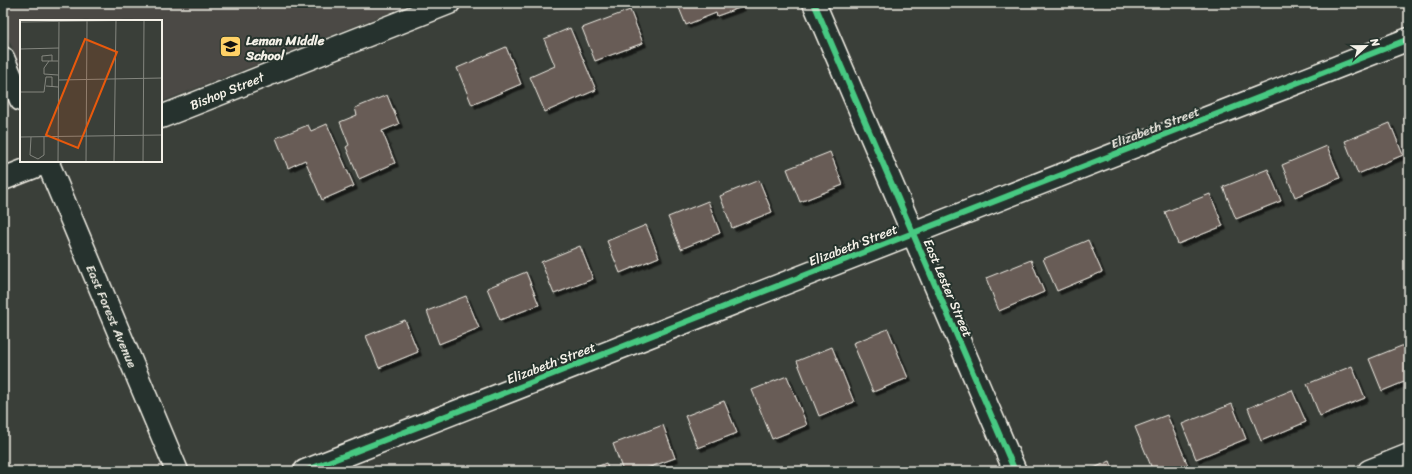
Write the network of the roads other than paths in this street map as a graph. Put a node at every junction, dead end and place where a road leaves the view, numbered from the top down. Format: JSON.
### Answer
{"nodes":[{"id":1,"x":449,"y":3,"type":"edge"},
{"id":2,"x":814,"y":3,"type":"edge"},
{"id":3,"x":1409,"y":39,"type":"edge"},
{"id":4,"x":3,"y":58,"type":"edge"},
{"id":5,"x":20,"y":98,"type":"edge"},
{"id":6,"x":162,"y":117,"type":"edge"},
{"id":7,"x":46,"y":162,"type":"edge"},
{"id":8,"x":48,"y":162,"type":"edge"},
{"id":9,"x":3,"y":179,"type":"edge"},
{"id":10,"x":912,"y":233,"type":"junction"},
{"id":11,"x":1409,"y":455,"type":"edge"},
{"id":12,"x":177,"y":471,"type":"edge"},
{"id":13,"x":305,"y":471,"type":"edge"},
{"id":14,"x":1014,"y":471,"type":"edge"},
{"id":15,"x":1368,"y":471,"type":"edge"}],
"edges":[{"from":1,"to":6,"type":"street","name":"Bishop Street"},
{"from":2,"to":10,"type":"street","name":"East Lester Street"},
{"from":3,"to":10,"type":"street","name":"Elizabeth Street"},
{"from":4,"to":5,"type":"street"},
{"from":7,"to":9,"type":"street"},
{"from":8,"to":12,"type":"street","name":"East Forest Avenue"},
{"from":10,"to":13,"type":"street","name":"Elizabeth Street"},
{"from":10,"to":14,"type":"street","name":"East Lester Street"},
{"from":11,"to":15,"type":"street"}]}
